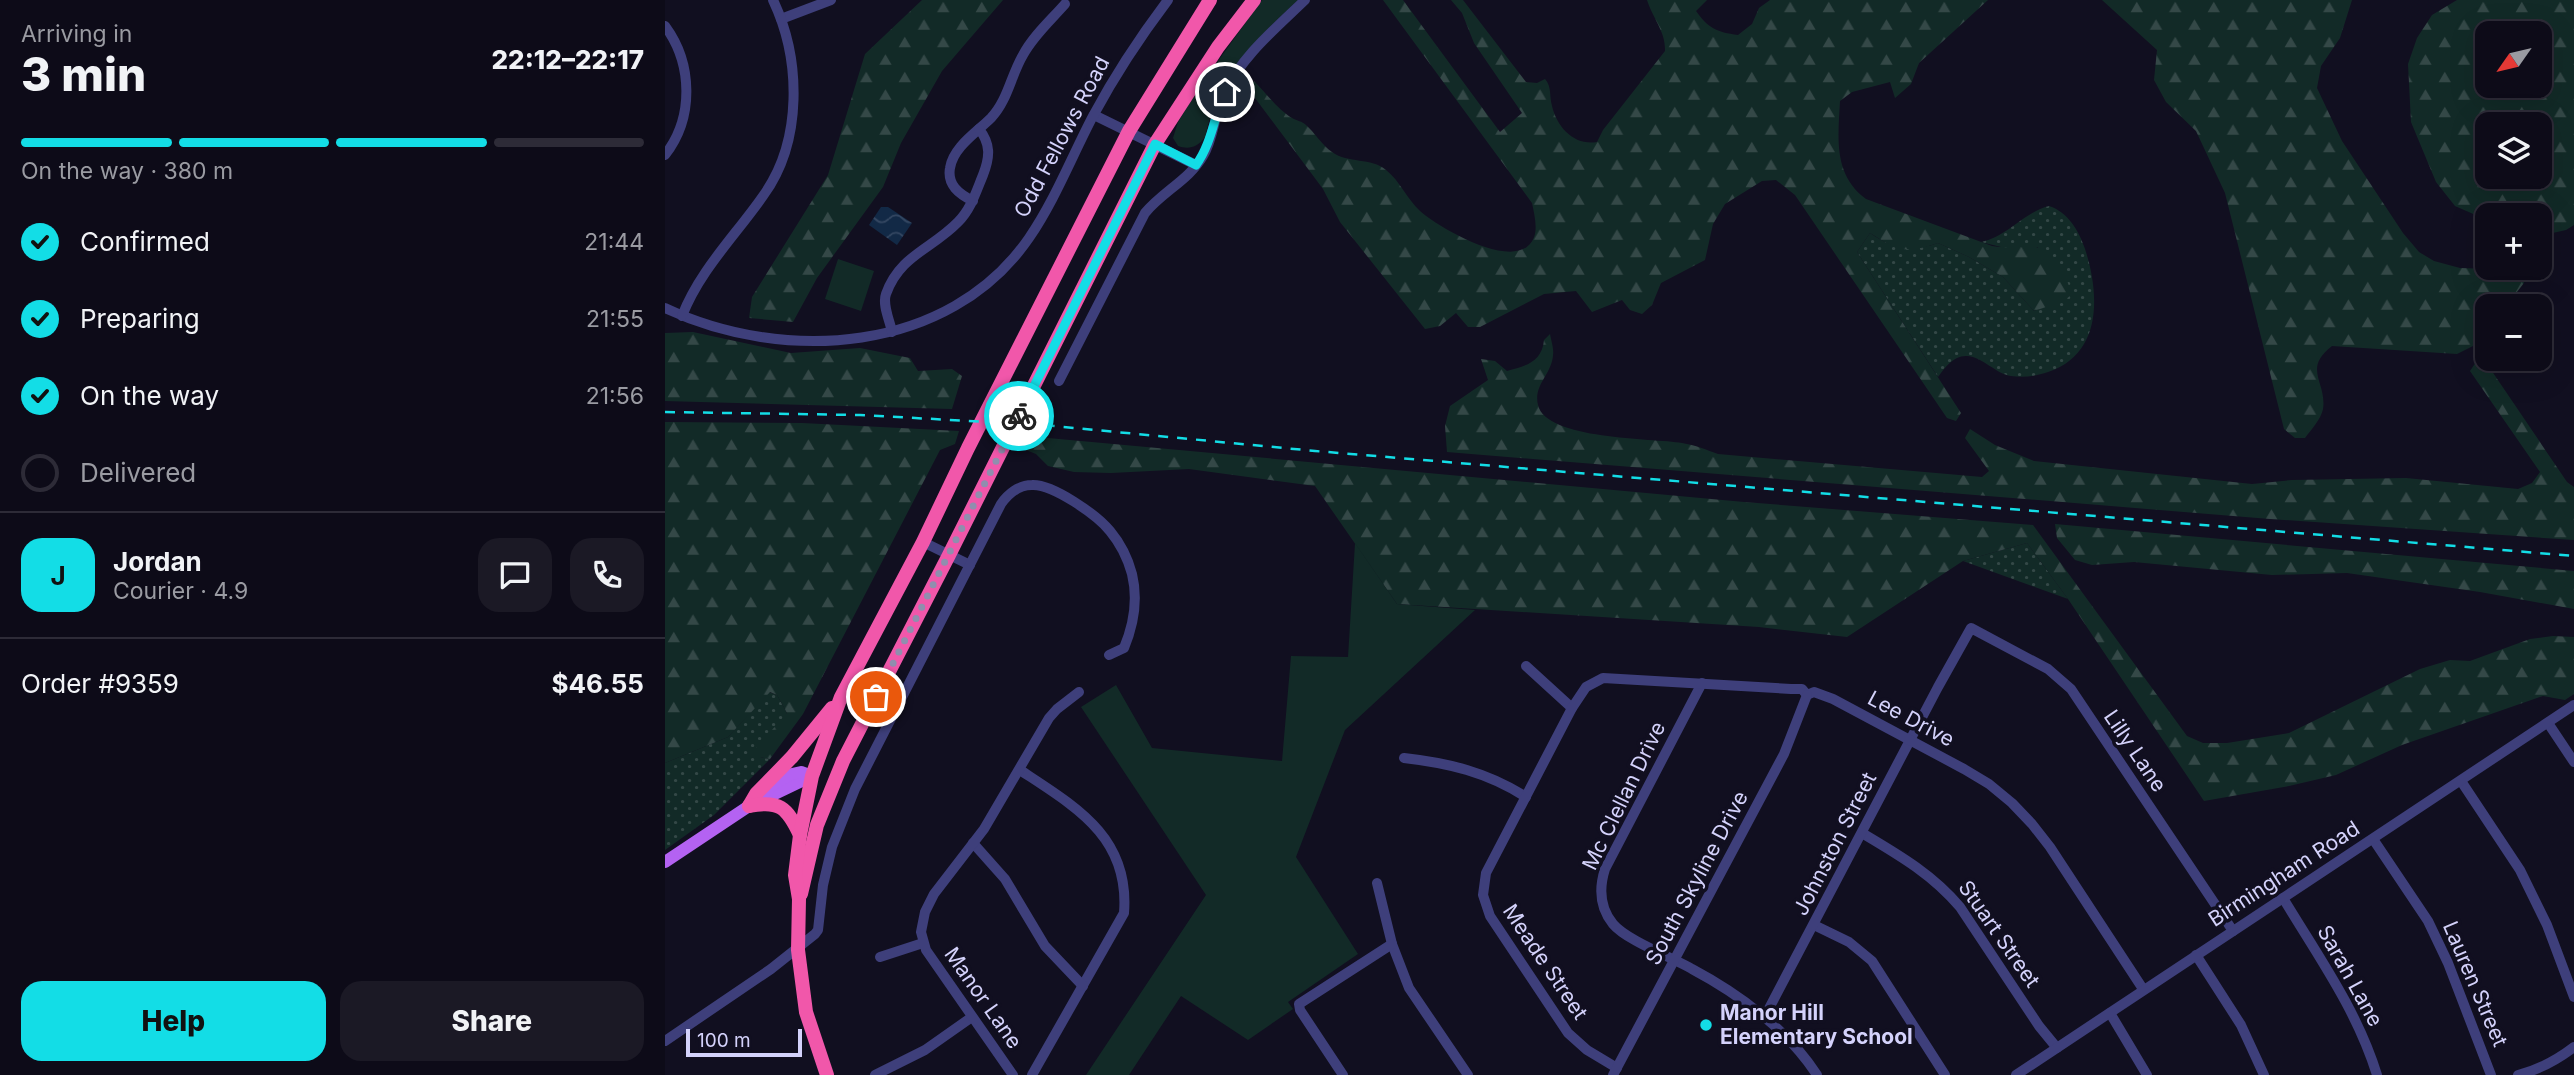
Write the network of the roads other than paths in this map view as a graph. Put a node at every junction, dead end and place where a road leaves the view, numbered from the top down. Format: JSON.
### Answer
{"nodes":[{"id":1,"x":773,"y":0,"type":"edge"},
{"id":2,"x":831,"y":0,"type":"edge"},
{"id":3,"x":1168,"y":0,"type":"edge"},
{"id":4,"x":1210,"y":0,"type":"edge"},
{"id":5,"x":1254,"y":0,"type":"edge"},
{"id":6,"x":1305,"y":0,"type":"edge"},
{"id":7,"x":1065,"y":4,"type":"dead end"},
{"id":8,"x":781,"y":19,"type":"junction"},
{"id":9,"x":665,"y":26,"type":"edge"},
{"id":10,"x":1094,"y":115,"type":"junction"},
{"id":11,"x":979,"y":129,"type":"junction"},
{"id":12,"x":1129,"y":131,"type":"junction"},
{"id":13,"x":1155,"y":144,"type":"junction"},
{"id":14,"x":665,"y":155,"type":"edge"},
{"id":15,"x":1196,"y":165,"type":"junction"},
{"id":16,"x":973,"y":201,"type":"junction"},
{"id":17,"x":665,"y":308,"type":"edge"},
{"id":18,"x":682,"y":316,"type":"junction"},
{"id":19,"x":893,"y":332,"type":"junction"},
{"id":20,"x":1059,"y":381,"type":"dead end"},
{"id":21,"x":923,"y":542,"type":"junction"},
{"id":22,"x":949,"y":555,"type":"junction"},
{"id":23,"x":970,"y":565,"type":"junction"},
{"id":24,"x":1971,"y":628,"type":"joint"},
{"id":25,"x":1109,"y":655,"type":"dead end"},
{"id":26,"x":1526,"y":666,"type":"dead end"},
{"id":27,"x":1702,"y":683,"type":"junction"},
{"id":28,"x":1079,"y":692,"type":"dead end"},
{"id":29,"x":1807,"y":695,"type":"junction"},
{"id":30,"x":841,"y":697,"type":"junction"},
{"id":31,"x":2574,"y":705,"type":"edge"},
{"id":32,"x":1572,"y":708,"type":"junction"},
{"id":33,"x":2548,"y":723,"type":"junction"},
{"id":34,"x":1910,"y":740,"type":"junction"},
{"id":35,"x":852,"y":744,"type":"junction"},
{"id":36,"x":1403,"y":758,"type":"dead end"},
{"id":37,"x":2574,"y":762,"type":"edge"},
{"id":38,"x":1020,"y":770,"type":"junction"},
{"id":39,"x":812,"y":776,"type":"junction"},
{"id":40,"x":2461,"y":780,"type":"junction"},
{"id":41,"x":1526,"y":797,"type":"junction"},
{"id":42,"x":823,"y":805,"type":"junction"},
{"id":43,"x":748,"y":806,"type":"junction"},
{"id":44,"x":1862,"y":833,"type":"junction"},
{"id":45,"x":800,"y":835,"type":"junction"},
{"id":46,"x":2373,"y":839,"type":"junction"},
{"id":47,"x":973,"y":843,"type":"junction"},
{"id":48,"x":665,"y":862,"type":"edge"},
{"id":49,"x":1377,"y":883,"type":"dead end"},
{"id":50,"x":2283,"y":898,"type":"junction"},
{"id":51,"x":799,"y":899,"type":"junction"},
{"id":52,"x":1814,"y":925,"type":"junction"},
{"id":53,"x":2233,"y":931,"type":"junction"},
{"id":54,"x":923,"y":943,"type":"junction"},
{"id":55,"x":1392,"y":944,"type":"junction"},
{"id":56,"x":798,"y":950,"type":"junction"},
{"id":57,"x":2196,"y":955,"type":"junction"},
{"id":58,"x":880,"y":957,"type":"dead end"},
{"id":59,"x":1675,"y":960,"type":"junction"},
{"id":60,"x":1083,"y":986,"type":"junction"},
{"id":61,"x":2143,"y":989,"type":"junction"},
{"id":62,"x":2574,"y":997,"type":"edge"},
{"id":63,"x":2110,"y":1013,"type":"junction"},
{"id":64,"x":972,"y":1017,"type":"junction"},
{"id":65,"x":1764,"y":1018,"type":"junction"},
{"id":66,"x":665,"y":1041,"type":"edge"},
{"id":67,"x":2574,"y":1047,"type":"edge"},
{"id":68,"x":2057,"y":1048,"type":"junction"},
{"id":69,"x":1615,"y":1071,"type":"edge"},
{"id":70,"x":2021,"y":1074,"type":"edge"},
{"id":71,"x":827,"y":1075,"type":"edge"},
{"id":72,"x":875,"y":1075,"type":"edge"},
{"id":73,"x":1013,"y":1075,"type":"edge"},
{"id":74,"x":1032,"y":1075,"type":"edge"},
{"id":75,"x":1343,"y":1075,"type":"edge"},
{"id":76,"x":1468,"y":1075,"type":"edge"},
{"id":77,"x":1817,"y":1075,"type":"edge"},
{"id":78,"x":1945,"y":1075,"type":"edge"},
{"id":79,"x":2147,"y":1075,"type":"edge"},
{"id":80,"x":2264,"y":1075,"type":"edge"},
{"id":81,"x":2377,"y":1075,"type":"edge"},
{"id":82,"x":2491,"y":1075,"type":"edge"},
{"id":83,"x":2518,"y":1075,"type":"edge"}],
"edges":[{"from":1,"to":8,"type":"street"},
{"from":2,"to":8,"type":"street"},
{"from":3,"to":10,"type":"street","name":"Odd Fellows Road"},
{"from":4,"to":12,"type":"highway"},
{"from":5,"to":13,"type":"highway"},
{"from":6,"to":15,"type":"street"},
{"from":7,"to":11,"type":"street"},
{"from":8,"to":18,"type":"street"},
{"from":9,"to":14,"type":"street"},
{"from":10,"to":12,"type":"street"},
{"from":10,"to":19,"type":"street","name":"Odd Fellows Road"},
{"from":11,"to":16,"type":"street"},
{"from":11,"to":16,"type":"street"},
{"from":12,"to":13,"type":"street"},
{"from":12,"to":21,"type":"highway"},
{"from":13,"to":15,"type":"street"},
{"from":13,"to":22,"type":"highway"},
{"from":15,"to":20,"type":"street"},
{"from":16,"to":19,"type":"street"},
{"from":17,"to":18,"type":"street","name":"Odd Fellows Road"},
{"from":18,"to":19,"type":"street","name":"Odd Fellows Road"},
{"from":21,"to":22,"type":"street"},
{"from":21,"to":30,"type":"highway"},
{"from":22,"to":23,"type":"street"},
{"from":22,"to":35,"type":"highway"},
{"from":23,"to":25,"type":"street"},
{"from":23,"to":56,"type":"street"},
{"from":24,"to":34,"type":"street","name":"Johnston Street"},
{"from":24,"to":53,"type":"street","name":"Lilly Lane"},
{"from":26,"to":32,"type":"street"},
{"from":27,"to":29,"type":"street","name":"Lee Drive"},
{"from":27,"to":32,"type":"street","name":"Lee Drive"},
{"from":27,"to":59,"type":"street","name":"Mc Clellan Drive"},
{"from":28,"to":38,"type":"street"},
{"from":29,"to":34,"type":"street","name":"Lee Drive"},
{"from":29,"to":59,"type":"street","name":"South Skyline Drive"},
{"from":30,"to":39,"type":"highway"},
{"from":30,"to":43,"type":"highway"},
{"from":31,"to":33,"type":"street","name":"Birmingham Road"},
{"from":32,"to":41,"type":"street","name":"Meade Street"},
{"from":33,"to":37,"type":"street"},
{"from":33,"to":40,"type":"street","name":"Birmingham Road"},
{"from":34,"to":44,"type":"street","name":"Johnston Street"},
{"from":34,"to":61,"type":"street","name":"Lee Drive"},
{"from":35,"to":39,"type":"highway"},
{"from":35,"to":42,"type":"highway"},
{"from":36,"to":41,"type":"street"},
{"from":38,"to":47,"type":"street"},
{"from":38,"to":60,"type":"street"},
{"from":39,"to":42,"type":"highway"},
{"from":39,"to":43,"type":"main road"},
{"from":39,"to":45,"type":"highway"},
{"from":40,"to":46,"type":"street","name":"Birmingham Road"},
{"from":40,"to":62,"type":"street"},
{"from":41,"to":69,"type":"street","name":"Meade Street"},
{"from":42,"to":51,"type":"highway"},
{"from":43,"to":45,"type":"highway"},
{"from":43,"to":48,"type":"main road"},
{"from":44,"to":52,"type":"street","name":"Johnston Street"},
{"from":44,"to":68,"type":"street","name":"Stuart Street"},
{"from":45,"to":51,"type":"highway"},
{"from":46,"to":50,"type":"street","name":"Birmingham Road"},
{"from":46,"to":82,"type":"street","name":"Lauren Street"},
{"from":47,"to":54,"type":"street"},
{"from":47,"to":60,"type":"street"},
{"from":49,"to":55,"type":"street"},
{"from":50,"to":53,"type":"street","name":"Birmingham Road"},
{"from":50,"to":81,"type":"street","name":"Sarah Lane"},
{"from":51,"to":56,"type":"highway"},
{"from":52,"to":65,"type":"street","name":"Johnston Street"},
{"from":52,"to":78,"type":"street"},
{"from":53,"to":57,"type":"street","name":"Birmingham Road"},
{"from":54,"to":58,"type":"street"},
{"from":54,"to":64,"type":"street","name":"Manor Lane"},
{"from":55,"to":75,"type":"street"},
{"from":55,"to":76,"type":"street"},
{"from":56,"to":66,"type":"street"},
{"from":56,"to":71,"type":"highway"},
{"from":57,"to":61,"type":"street","name":"Birmingham Road"},
{"from":57,"to":80,"type":"street"},
{"from":59,"to":65,"type":"street","name":"Mc Clellan Drive"},
{"from":59,"to":69,"type":"street","name":"South Skyline Drive"},
{"from":60,"to":74,"type":"street"},
{"from":61,"to":63,"type":"street","name":"Birmingham Road"},
{"from":63,"to":68,"type":"street","name":"Birmingham Road"},
{"from":63,"to":79,"type":"street"},
{"from":64,"to":72,"type":"street"},
{"from":64,"to":73,"type":"street","name":"Manor Lane"},
{"from":65,"to":77,"type":"street","name":"Mc Clellan Drive"},
{"from":67,"to":83,"type":"street"},
{"from":68,"to":70,"type":"street","name":"Birmingham Road"}]}
